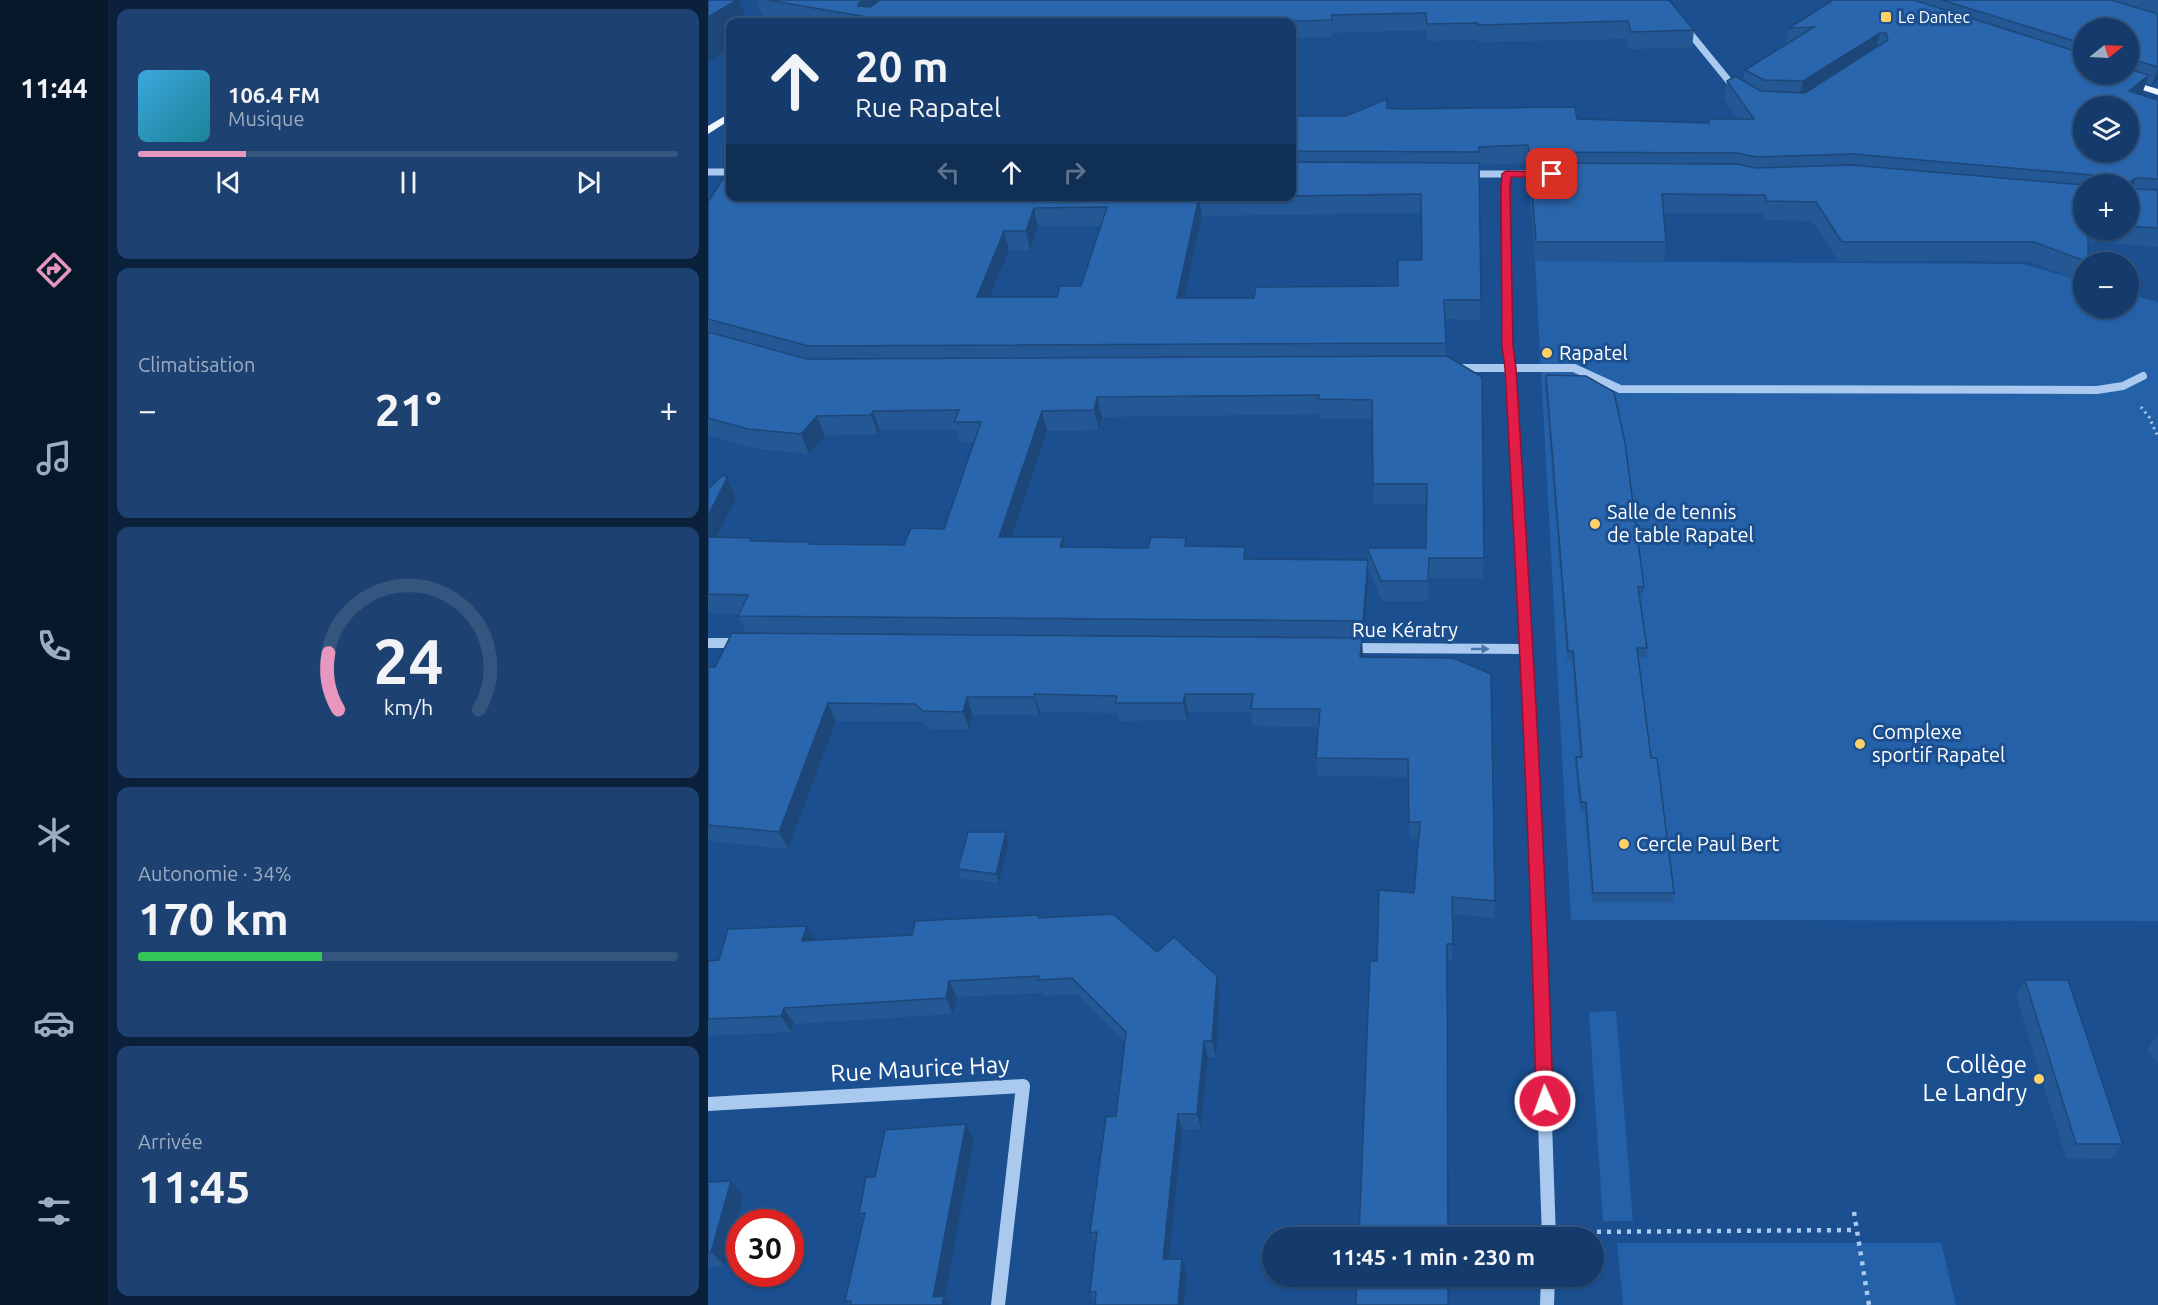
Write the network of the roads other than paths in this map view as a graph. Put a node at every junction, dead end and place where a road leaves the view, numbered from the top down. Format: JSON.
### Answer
{"nodes":[{"id":1,"x":1677,"y":18,"type":"edge"},
{"id":2,"x":2136,"y":84,"type":"edge"},
{"id":3,"x":2155,"y":89,"type":"edge"},
{"id":4,"x":1745,"y":95,"type":"edge"},
{"id":5,"x":726,"y":119,"type":"edge"},
{"id":6,"x":708,"y":131,"type":"edge"},
{"id":7,"x":708,"y":172,"type":"edge"},
{"id":8,"x":726,"y":172,"type":"edge"},
{"id":9,"x":1462,"y":174,"type":"edge"},
{"id":10,"x":1506,"y":174,"type":"junction"},
{"id":11,"x":1554,"y":174,"type":"edge"},
{"id":12,"x":1443,"y":368,"type":"edge"},
{"id":13,"x":1510,"y":368,"type":"junction"},
{"id":14,"x":2143,"y":376,"type":"dead end"},
{"id":15,"x":708,"y":643,"type":"edge"},
{"id":16,"x":756,"y":644,"type":"edge"},
{"id":17,"x":1344,"y":648,"type":"edge"},
{"id":18,"x":1526,"y":649,"type":"junction"},
{"id":19,"x":708,"y":1104,"type":"edge"},
{"id":20,"x":1549,"y":1227,"type":"edge"},
{"id":21,"x":1548,"y":1287,"type":"edge"},
{"id":22,"x":998,"y":1305,"type":"edge"},
{"id":23,"x":1547,"y":1305,"type":"edge"}],
"edges":[{"from":1,"to":4,"type":"street"},
{"from":2,"to":3,"type":"main road"},
{"from":5,"to":6,"type":"main road"},
{"from":7,"to":8,"type":"street"},
{"from":9,"to":10,"type":"street"},
{"from":10,"to":11,"type":"street"},
{"from":10,"to":13,"type":"street"},
{"from":12,"to":13,"type":"street"},
{"from":13,"to":14,"type":"street"},
{"from":13,"to":18,"type":"street"},
{"from":15,"to":16,"type":"street"},
{"from":17,"to":18,"type":"street","name":"Rue Kératry","one_way":true},
{"from":18,"to":20,"type":"street"},
{"from":19,"to":22,"type":"street","name":"Rue Maurice Hay"},
{"from":21,"to":23,"type":"street"}]}
